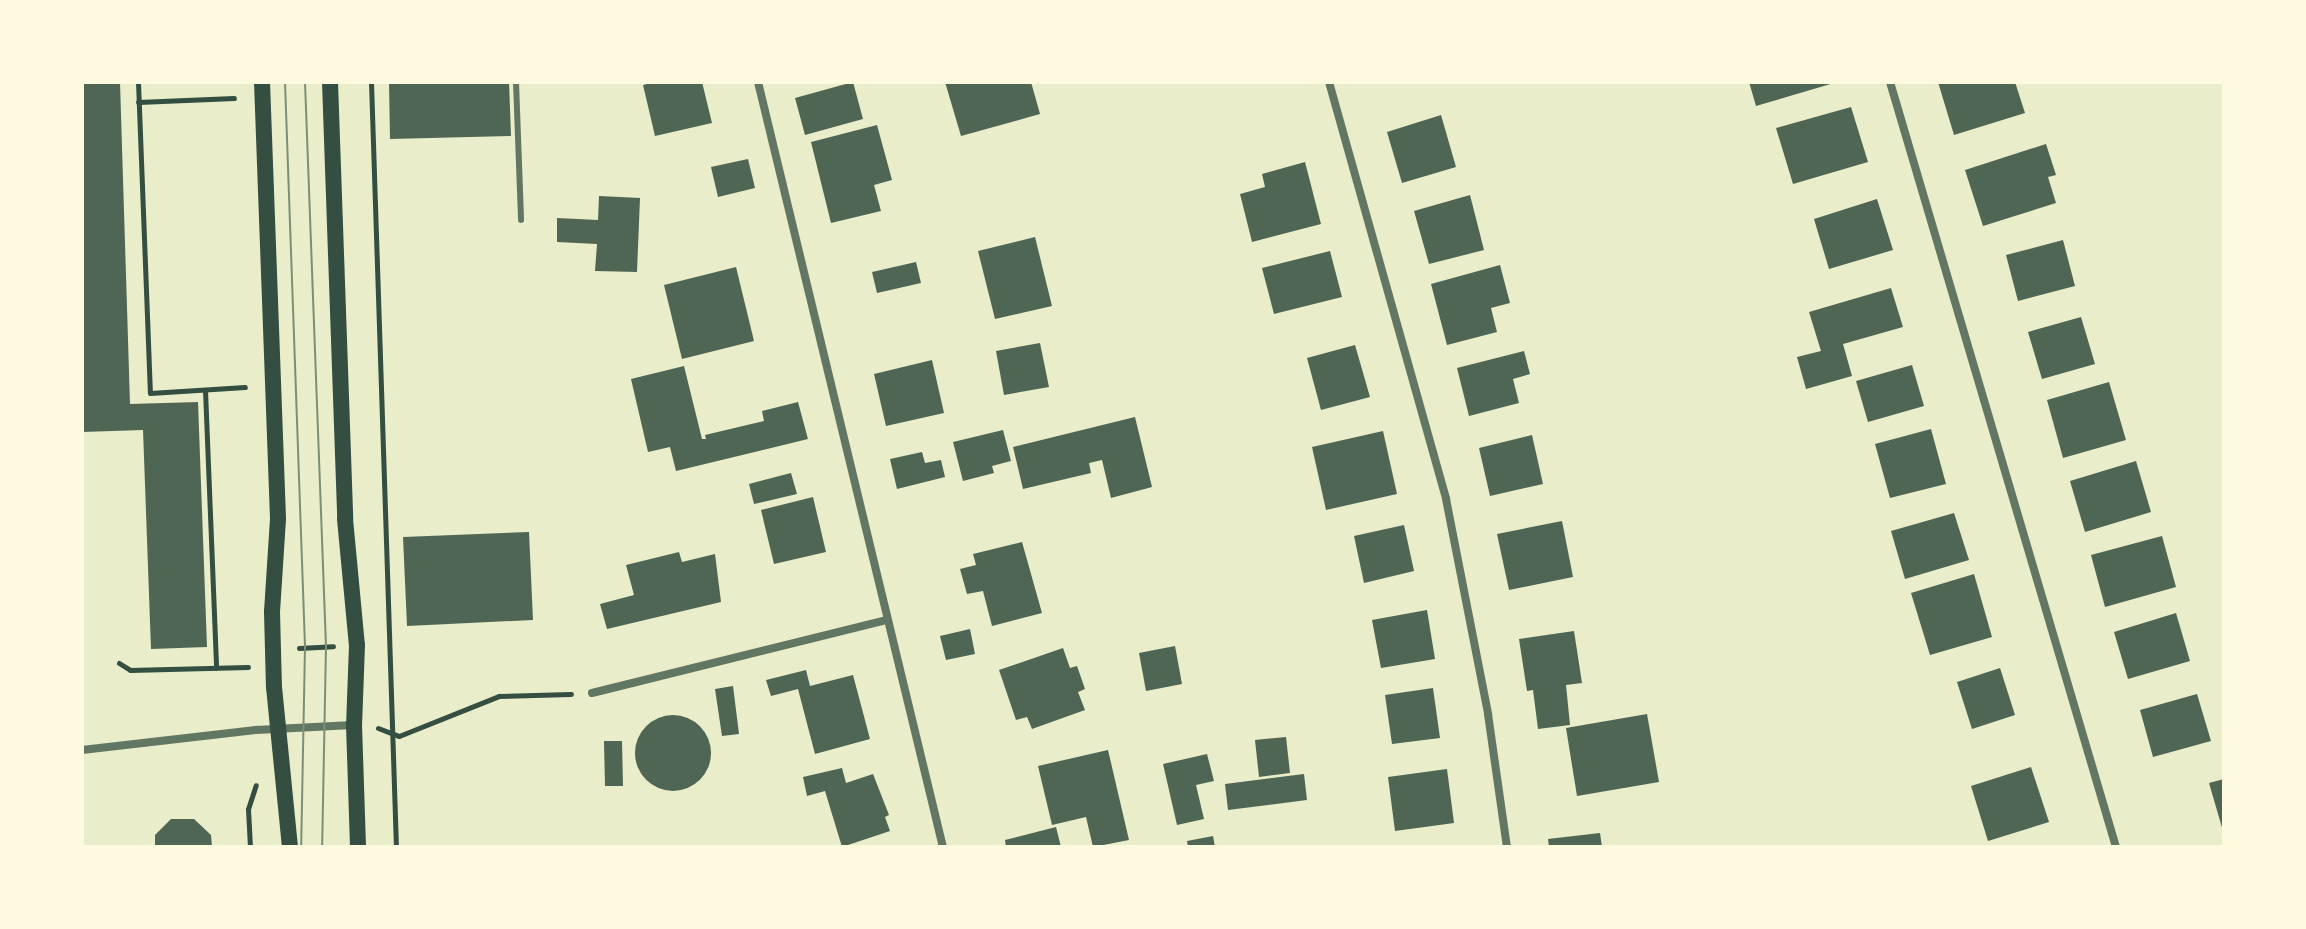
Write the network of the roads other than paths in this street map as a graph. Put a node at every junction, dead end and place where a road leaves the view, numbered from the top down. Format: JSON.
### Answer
{"nodes":[{"id":1,"x":262,"y":82,"type":"edge"},
{"id":2,"x":330,"y":82,"type":"edge"},
{"id":3,"x":516,"y":82,"type":"edge"},
{"id":4,"x":758,"y":82,"type":"edge"},
{"id":5,"x":1329,"y":82,"type":"edge"},
{"id":6,"x":1890,"y":82,"type":"edge"},
{"id":7,"x":521,"y":220,"type":"dead end"},
{"id":8,"x":887,"y":620,"type":"junction"},
{"id":9,"x":592,"y":693,"type":"road end"},
{"id":10,"x":354,"y":725,"type":"junction"},
{"id":11,"x":277,"y":729,"type":"junction"},
{"id":12,"x":82,"y":750,"type":"edge"},
{"id":13,"x":290,"y":847,"type":"edge"},
{"id":14,"x":358,"y":847,"type":"edge"},
{"id":15,"x":943,"y":847,"type":"edge"},
{"id":16,"x":1507,"y":847,"type":"edge"},
{"id":17,"x":2116,"y":847,"type":"edge"}],
"edges":[{"from":1,"to":11,"type":"main road"},
{"from":2,"to":10,"type":"main road"},
{"from":3,"to":7,"type":"lane"},
{"from":4,"to":8,"type":"street"},
{"from":5,"to":16,"type":"street"},
{"from":6,"to":17,"type":"street"},
{"from":8,"to":9,"type":"street"},
{"from":8,"to":15,"type":"street"},
{"from":10,"to":11,"type":"street"},
{"from":10,"to":14,"type":"main road"},
{"from":11,"to":12,"type":"street"},
{"from":11,"to":13,"type":"main road"}]}
